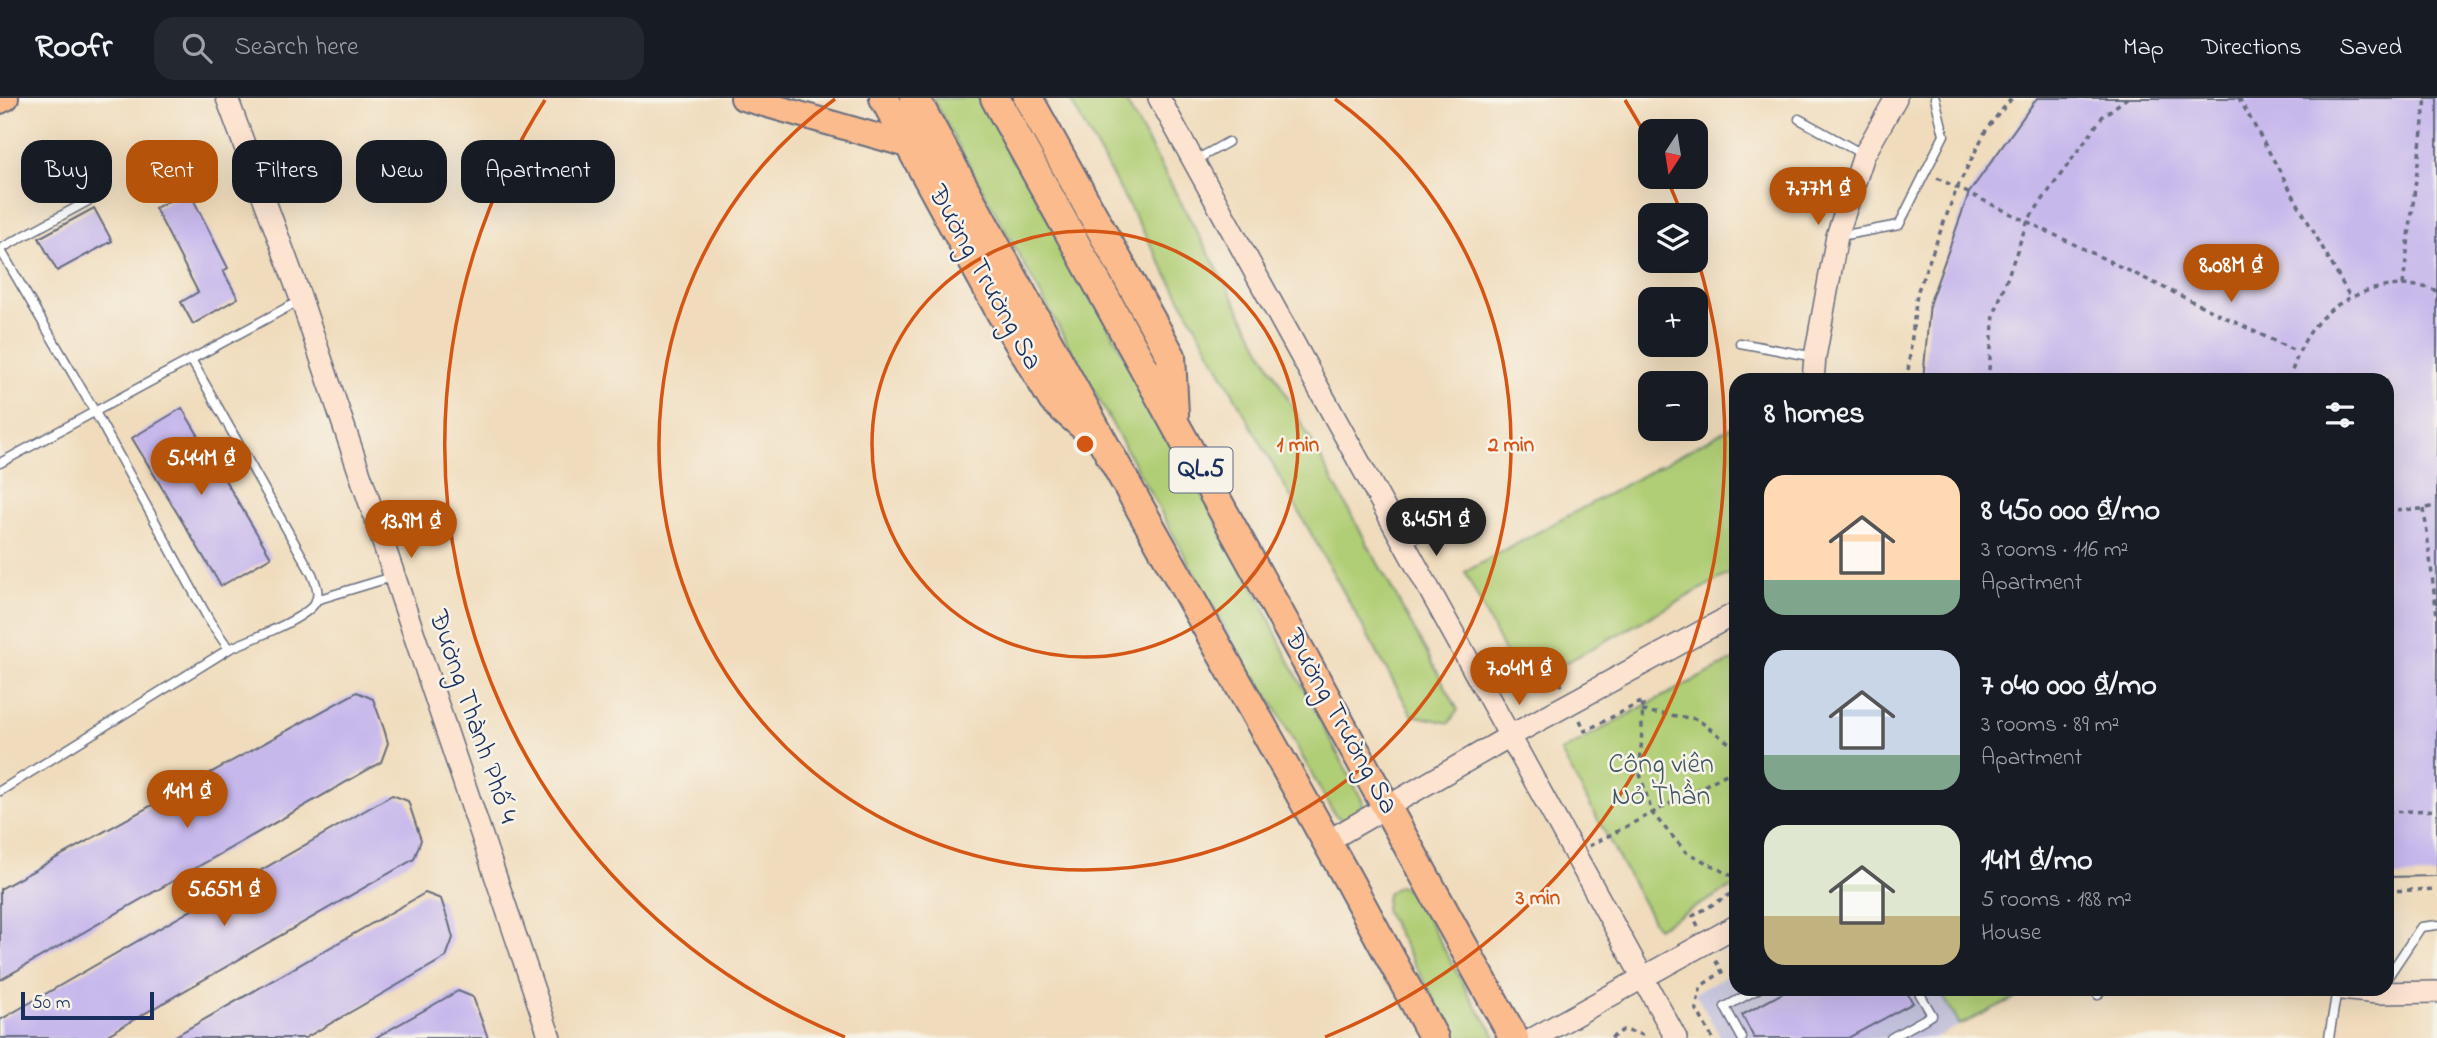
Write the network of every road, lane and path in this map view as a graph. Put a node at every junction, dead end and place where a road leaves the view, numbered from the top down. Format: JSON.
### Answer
{"nodes":[{"id":1,"x":6,"y":98,"type":"edge"},
{"id":2,"x":227,"y":98,"type":"edge"},
{"id":3,"x":743,"y":98,"type":"edge"},
{"id":4,"x":884,"y":98,"type":"edge"},
{"id":5,"x":915,"y":98,"type":"edge"},
{"id":6,"x":995,"y":98,"type":"edge"},
{"id":7,"x":1028,"y":98,"type":"edge"},
{"id":8,"x":1159,"y":98,"type":"edge"},
{"id":9,"x":1896,"y":98,"type":"edge"},
{"id":10,"x":1935,"y":98,"type":"edge"},
{"id":11,"x":2012,"y":98,"type":"edge"},
{"id":12,"x":2127,"y":98,"type":"edge"},
{"id":13,"x":2239,"y":98,"type":"edge"},
{"id":14,"x":2426,"y":98,"type":"edge"},
{"id":15,"x":0,"y":101,"type":"edge"},
{"id":16,"x":1798,"y":119,"type":"dead end"},
{"id":17,"x":1228,"y":142,"type":"dead end"},
{"id":18,"x":911,"y":146,"type":"junction"},
{"id":19,"x":1864,"y":155,"type":"junction"},
{"id":20,"x":1194,"y":161,"type":"junction"},
{"id":21,"x":1925,"y":172,"type":"junction"},
{"id":22,"x":1957,"y":188,"type":"junction"},
{"id":23,"x":84,"y":203,"type":"edge"},
{"id":24,"x":2028,"y":220,"type":"junction"},
{"id":25,"x":1837,"y":236,"type":"junction"},
{"id":26,"x":0,"y":249,"type":"edge"},
{"id":27,"x":2403,"y":285,"type":"junction"},
{"id":28,"x":2437,"y":291,"type":"edge"},
{"id":29,"x":2350,"y":297,"type":"junction"},
{"id":30,"x":301,"y":299,"type":"junction"},
{"id":31,"x":1740,"y":343,"type":"dead end"},
{"id":32,"x":2297,"y":352,"type":"junction"},
{"id":33,"x":1815,"y":357,"type":"junction"},
{"id":34,"x":192,"y":361,"type":"junction"},
{"id":35,"x":1814,"y":373,"type":"edge"},
{"id":36,"x":1908,"y":373,"type":"edge"},
{"id":37,"x":1989,"y":373,"type":"edge"},
{"id":38,"x":2291,"y":373,"type":"edge"},
{"id":39,"x":95,"y":412,"type":"junction"},
{"id":40,"x":1175,"y":423,"type":"junction"},
{"id":41,"x":1103,"y":442,"type":"junction"},
{"id":42,"x":0,"y":463,"type":"edge"},
{"id":43,"x":2437,"y":505,"type":"edge"},
{"id":44,"x":2424,"y":509,"type":"junction"},
{"id":45,"x":2394,"y":510,"type":"edge"},
{"id":46,"x":1438,"y":523,"type":"dead end"},
{"id":47,"x":1405,"y":544,"type":"junction"},
{"id":48,"x":395,"y":576,"type":"junction"},
{"id":49,"x":316,"y":600,"type":"junction"},
{"id":50,"x":2437,"y":616,"type":"edge"},
{"id":51,"x":1729,"y":617,"type":"edge"},
{"id":52,"x":229,"y":649,"type":"junction"},
{"id":53,"x":1556,"y":675,"type":"dead end"},
{"id":54,"x":1571,"y":703,"type":"junction"},
{"id":55,"x":1642,"y":711,"type":"junction"},
{"id":56,"x":1510,"y":736,"type":"junction"},
{"id":57,"x":1729,"y":743,"type":"edge"},
{"id":58,"x":1729,"y":771,"type":"edge"},
{"id":59,"x":0,"y":791,"type":"edge"},
{"id":60,"x":1386,"y":807,"type":"junction"},
{"id":61,"x":2437,"y":810,"type":"edge"},
{"id":62,"x":2394,"y":811,"type":"edge"},
{"id":63,"x":1652,"y":813,"type":"junction"},
{"id":64,"x":1326,"y":842,"type":"junction"},
{"id":65,"x":1575,"y":853,"type":"junction"},
{"id":66,"x":1729,"y":874,"type":"edge"},
{"id":67,"x":2437,"y":889,"type":"edge"},
{"id":68,"x":2394,"y":891,"type":"edge"},
{"id":69,"x":2437,"y":925,"type":"edge"},
{"id":70,"x":1729,"y":930,"type":"edge"},
{"id":71,"x":2394,"y":968,"type":"edge"},
{"id":72,"x":1643,"y":978,"type":"junction"},
{"id":73,"x":2394,"y":988,"type":"edge"},
{"id":74,"x":2437,"y":992,"type":"edge"},
{"id":75,"x":1745,"y":996,"type":"edge"},
{"id":76,"x":1921,"y":996,"type":"edge"},
{"id":77,"x":2338,"y":996,"type":"edge"},
{"id":78,"x":1509,"y":1030,"type":"edge"},
{"id":79,"x":1429,"y":1033,"type":"edge"},
{"id":80,"x":550,"y":1038,"type":"edge"},
{"id":81,"x":1527,"y":1038,"type":"edge"},
{"id":82,"x":1534,"y":1038,"type":"edge"},
{"id":83,"x":1611,"y":1038,"type":"edge"},
{"id":84,"x":1643,"y":1038,"type":"edge"},
{"id":85,"x":1676,"y":1038,"type":"edge"},
{"id":86,"x":1742,"y":1038,"type":"edge"},
{"id":87,"x":1891,"y":1038,"type":"edge"},
{"id":88,"x":2329,"y":1038,"type":"edge"}],
"edges":[{"from":1,"to":15,"type":"main road"},
{"from":2,"to":30,"type":"street","name":"Đường Thành Phố 4"},
{"from":3,"to":18,"type":"main road"},
{"from":4,"to":18,"type":"highway","name":"Đường Trường Sa","number":"QL.5"},
{"from":5,"to":41,"type":"highway","name":"Đường Trường Sa","number":"QL.5"},
{"from":6,"to":40,"type":"highway","name":"Đường Trường Sa","number":"QL.5"},
{"from":7,"to":40,"type":"highway","name":"Đường Trường Sa","number":"QL.5"},
{"from":8,"to":20,"type":"street"},
{"from":9,"to":19,"type":"street"},
{"from":10,"to":21,"type":"lane"},
{"from":11,"to":22,"type":"path"},
{"from":12,"to":24,"type":"path"},
{"from":13,"to":29,"type":"path"},
{"from":14,"to":27,"type":"path"},
{"from":16,"to":19,"type":"lane"},
{"from":17,"to":20,"type":"lane"},
{"from":18,"to":41,"type":"highway","name":"Đường Trường Sa","number":"QL.5"},
{"from":19,"to":25,"type":"street"},
{"from":20,"to":47,"type":"street"},
{"from":21,"to":22,"type":"path"},
{"from":21,"to":25,"type":"lane"},
{"from":22,"to":24,"type":"path"},
{"from":22,"to":36,"type":"path"},
{"from":23,"to":26,"type":"lane"},
{"from":24,"to":32,"type":"path"},
{"from":24,"to":37,"type":"path"},
{"from":25,"to":33,"type":"street"},
{"from":26,"to":39,"type":"lane"},
{"from":27,"to":28,"type":"path"},
{"from":27,"to":29,"type":"path"},
{"from":29,"to":32,"type":"path"},
{"from":30,"to":34,"type":"lane"},
{"from":30,"to":48,"type":"street","name":"Đường Thành Phố 4"},
{"from":31,"to":33,"type":"lane"},
{"from":32,"to":38,"type":"path"},
{"from":33,"to":35,"type":"street"},
{"from":34,"to":39,"type":"lane"},
{"from":34,"to":49,"type":"lane"},
{"from":39,"to":42,"type":"lane"},
{"from":39,"to":52,"type":"lane"},
{"from":40,"to":60,"type":"highway","name":"Đường Trường Sa","number":"QL.5"},
{"from":41,"to":64,"type":"highway","name":"Đường Trường Sa","number":"QL.5"},
{"from":43,"to":44,"type":"path"},
{"from":44,"to":45,"type":"path"},
{"from":44,"to":50,"type":"path"},
{"from":46,"to":47,"type":"lane"},
{"from":47,"to":56,"type":"street"},
{"from":48,"to":49,"type":"lane"},
{"from":48,"to":80,"type":"street","name":"Đường Thành Phố 4"},
{"from":49,"to":52,"type":"lane"},
{"from":51,"to":54,"type":"street"},
{"from":52,"to":59,"type":"lane"},
{"from":53,"to":54,"type":"path"},
{"from":54,"to":55,"type":"path"},
{"from":54,"to":56,"type":"street"},
{"from":55,"to":57,"type":"path"},
{"from":55,"to":63,"type":"path"},
{"from":56,"to":60,"type":"street"},
{"from":56,"to":65,"type":"street"},
{"from":58,"to":63,"type":"path"},
{"from":60,"to":64,"type":"street"},
{"from":60,"to":78,"type":"highway","name":"Đường Trường Sa","number":"QL.5"},
{"from":61,"to":62,"type":"path"},
{"from":63,"to":65,"type":"path"},
{"from":63,"to":66,"type":"path"},
{"from":64,"to":79,"type":"highway","name":"Đường Trường Sa","number":"QL.5"},
{"from":65,"to":72,"type":"street"},
{"from":67,"to":68,"type":"path"},
{"from":69,"to":71,"type":"lane"},
{"from":70,"to":72,"type":"street"},
{"from":72,"to":82,"type":"street"},
{"from":72,"to":85,"type":"street"},
{"from":73,"to":74,"type":"street"},
{"from":75,"to":86,"type":"lane"},
{"from":76,"to":87,"type":"lane"},
{"from":77,"to":88,"type":"lane"},
{"from":78,"to":81,"type":"highway","name":"Đường Trường Sa","number":"QL.5"},
{"from":83,"to":84,"type":"path"}]}
